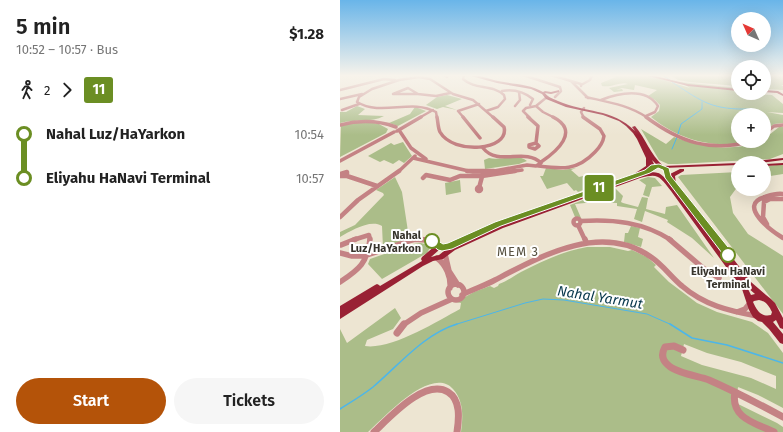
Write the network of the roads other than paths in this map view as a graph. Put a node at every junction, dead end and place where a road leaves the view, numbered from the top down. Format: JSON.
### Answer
{"nodes":[{"id":1,"x":357,"y":95,"type":"edge"},
{"id":2,"x":361,"y":95,"type":"edge"},
{"id":3,"x":457,"y":95,"type":"edge"},
{"id":4,"x":504,"y":95,"type":"edge"},
{"id":5,"x":519,"y":95,"type":"edge"},
{"id":6,"x":526,"y":95,"type":"edge"},
{"id":7,"x":547,"y":95,"type":"edge"},
{"id":8,"x":554,"y":95,"type":"edge"},
{"id":9,"x":558,"y":95,"type":"edge"},
{"id":10,"x":583,"y":95,"type":"edge"},
{"id":11,"x":614,"y":95,"type":"edge"},
{"id":12,"x":635,"y":95,"type":"edge"},
{"id":13,"x":551,"y":97,"type":"junction"},
{"id":14,"x":340,"y":99,"type":"edge"},
{"id":15,"x":602,"y":101,"type":"junction"},
{"id":16,"x":562,"y":102,"type":"junction"},
{"id":17,"x":359,"y":104,"type":"junction"},
{"id":18,"x":479,"y":104,"type":"junction"},
{"id":19,"x":530,"y":105,"type":"dead end"},
{"id":20,"x":515,"y":106,"type":"dead end"},
{"id":21,"x":536,"y":106,"type":"junction"},
{"id":22,"x":583,"y":109,"type":"junction"},
{"id":23,"x":342,"y":110,"type":"dead end"},
{"id":24,"x":431,"y":111,"type":"junction"},
{"id":25,"x":486,"y":111,"type":"junction"},
{"id":26,"x":646,"y":116,"type":"junction"},
{"id":27,"x":382,"y":123,"type":"junction"},
{"id":28,"x":340,"y":125,"type":"edge"},
{"id":29,"x":783,"y":125,"type":"edge"},
{"id":30,"x":340,"y":128,"type":"edge"},
{"id":31,"x":771,"y":128,"type":"edge"},
{"id":32,"x":390,"y":130,"type":"junction"},
{"id":33,"x":397,"y":130,"type":"junction"},
{"id":34,"x":480,"y":138,"type":"dead end"},
{"id":35,"x":536,"y":143,"type":"dead end"},
{"id":36,"x":731,"y":145,"type":"edge"},
{"id":37,"x":483,"y":148,"type":"junction"},
{"id":38,"x":421,"y":155,"type":"junction"},
{"id":39,"x":649,"y":155,"type":"junction"},
{"id":40,"x":524,"y":157,"type":"junction"},
{"id":41,"x":416,"y":158,"type":"junction"},
{"id":42,"x":783,"y":159,"type":"edge"},
{"id":43,"x":340,"y":160,"type":"edge"},
{"id":44,"x":771,"y":160,"type":"edge"},
{"id":45,"x":539,"y":162,"type":"junction"},
{"id":46,"x":529,"y":163,"type":"junction"},
{"id":47,"x":731,"y":164,"type":"edge"},
{"id":48,"x":783,"y":164,"type":"edge"},
{"id":49,"x":771,"y":165,"type":"edge"},
{"id":50,"x":662,"y":166,"type":"junction"},
{"id":51,"x":696,"y":166,"type":"junction"},
{"id":52,"x":731,"y":167,"type":"edge"},
{"id":53,"x":652,"y":168,"type":"junction"},
{"id":54,"x":522,"y":170,"type":"dead end"},
{"id":55,"x":682,"y":170,"type":"junction"},
{"id":56,"x":667,"y":173,"type":"junction"},
{"id":57,"x":483,"y":174,"type":"junction"},
{"id":58,"x":657,"y":174,"type":"junction"},
{"id":59,"x":340,"y":175,"type":"edge"},
{"id":60,"x":636,"y":175,"type":"junction"},
{"id":61,"x":422,"y":178,"type":"dead end"},
{"id":62,"x":674,"y":184,"type":"junction"},
{"id":63,"x":377,"y":186,"type":"junction"},
{"id":64,"x":479,"y":188,"type":"dead end"},
{"id":65,"x":775,"y":194,"type":"junction"},
{"id":66,"x":783,"y":194,"type":"edge"},
{"id":67,"x":781,"y":199,"type":"edge"},
{"id":68,"x":340,"y":216,"type":"edge"},
{"id":69,"x":783,"y":237,"type":"edge"},
{"id":70,"x":428,"y":240,"type":"junction"},
{"id":71,"x":585,"y":242,"type":"junction"},
{"id":72,"x":341,"y":244,"type":"dead end"},
{"id":73,"x":444,"y":251,"type":"junction"},
{"id":74,"x":340,"y":253,"type":"edge"},
{"id":75,"x":435,"y":255,"type":"junction"},
{"id":76,"x":367,"y":256,"type":"junction"},
{"id":77,"x":719,"y":278,"type":"dead end"},
{"id":78,"x":340,"y":282,"type":"edge"},
{"id":79,"x":460,"y":285,"type":"junction"},
{"id":80,"x":476,"y":288,"type":"junction"},
{"id":81,"x":449,"y":291,"type":"junction"},
{"id":82,"x":462,"y":295,"type":"junction"},
{"id":83,"x":763,"y":298,"type":"junction"},
{"id":84,"x":452,"y":299,"type":"junction"},
{"id":85,"x":750,"y":303,"type":"junction"},
{"id":86,"x":438,"y":305,"type":"junction"},
{"id":87,"x":340,"y":310,"type":"edge"},
{"id":88,"x":736,"y":312,"type":"junction"},
{"id":89,"x":776,"y":313,"type":"junction"},
{"id":90,"x":340,"y":315,"type":"edge"},
{"id":91,"x":760,"y":317,"type":"junction"},
{"id":92,"x":783,"y":325,"type":"edge"},
{"id":93,"x":397,"y":334,"type":"dead end"},
{"id":94,"x":783,"y":340,"type":"edge"},
{"id":95,"x":683,"y":350,"type":"dead end"},
{"id":96,"x":735,"y":392,"type":"junction"},
{"id":97,"x":783,"y":417,"type":"edge"},
{"id":98,"x":374,"y":432,"type":"edge"},
{"id":99,"x":457,"y":432,"type":"edge"},
{"id":100,"x":774,"y":432,"type":"edge"}],
"edges":[{"from":1,"to":14,"type":"street"},
{"from":2,"to":17,"type":"street"},
{"from":3,"to":18,"type":"street"},
{"from":4,"to":25,"type":"street"},
{"from":5,"to":20,"type":"street"},
{"from":6,"to":19,"type":"street"},
{"from":7,"to":13,"type":"main road"},
{"from":8,"to":13,"type":"street"},
{"from":9,"to":16,"type":"main road"},
{"from":10,"to":15,"type":"street"},
{"from":11,"to":15,"type":"street"},
{"from":12,"to":26,"type":"street"},
{"from":13,"to":16,"type":"main road"},
{"from":13,"to":21,"type":"street"},
{"from":13,"to":22,"type":"main road"},
{"from":15,"to":26,"type":"street"},
{"from":16,"to":22,"type":"main road"},
{"from":17,"to":23,"type":"street"},
{"from":17,"to":24,"type":"street"},
{"from":18,"to":25,"type":"street"},
{"from":18,"to":34,"type":"street"},
{"from":21,"to":35,"type":"street"},
{"from":21,"to":45,"type":"street"},
{"from":22,"to":39,"type":"main road"},
{"from":22,"to":45,"type":"street"},
{"from":24,"to":33,"type":"street"},
{"from":24,"to":37,"type":"street"},
{"from":25,"to":37,"type":"street"},
{"from":26,"to":36,"type":"street"},
{"from":27,"to":28,"type":"street"},
{"from":27,"to":32,"type":"street"},
{"from":27,"to":33,"type":"street"},
{"from":28,"to":30,"type":"street"},
{"from":29,"to":31,"type":"street"},
{"from":32,"to":33,"type":"street"},
{"from":32,"to":43,"type":"street"},
{"from":33,"to":38,"type":"street"},
{"from":33,"to":41,"type":"street"},
{"from":33,"to":43,"type":"street"},
{"from":37,"to":40,"type":"street"},
{"from":38,"to":41,"type":"street"},
{"from":38,"to":46,"type":"street"},
{"from":39,"to":50,"type":"main road"},
{"from":39,"to":51,"type":"main road"},
{"from":39,"to":53,"type":"main road"},
{"from":39,"to":60,"type":"main road"},
{"from":40,"to":45,"type":"street"},
{"from":40,"to":46,"type":"street"},
{"from":41,"to":57,"type":"street"},
{"from":41,"to":63,"type":"street"},
{"from":42,"to":44,"type":"main road"},
{"from":45,"to":46,"type":"street"},
{"from":46,"to":57,"type":"street"},
{"from":47,"to":51,"type":"main road"},
{"from":48,"to":49,"type":"main road"},
{"from":50,"to":51,"type":"main road"},
{"from":50,"to":53,"type":"main road"},
{"from":50,"to":56,"type":"main road"},
{"from":52,"to":55,"type":"main road"},
{"from":53,"to":58,"type":"main road"},
{"from":53,"to":60,"type":"main road"},
{"from":54,"to":57,"type":"street"},
{"from":55,"to":56,"type":"main road"},
{"from":55,"to":62,"type":"main road"},
{"from":56,"to":58,"type":"main road"},
{"from":56,"to":62,"type":"main road"},
{"from":57,"to":61,"type":"street"},
{"from":57,"to":64,"type":"street"},
{"from":58,"to":73,"type":"main road"},
{"from":58,"to":85,"type":"main road"},
{"from":59,"to":63,"type":"street"},
{"from":60,"to":73,"type":"main road"},
{"from":62,"to":83,"type":"main road"},
{"from":63,"to":68,"type":"street"},
{"from":65,"to":66,"type":"street"},
{"from":65,"to":67,"type":"street"},
{"from":65,"to":69,"type":"street"},
{"from":67,"to":69,"type":"street"},
{"from":70,"to":73,"type":"street"},
{"from":70,"to":75,"type":"street"},
{"from":70,"to":76,"type":"street"},
{"from":71,"to":77,"type":"street"},
{"from":71,"to":80,"type":"street"},
{"from":71,"to":88,"type":"street"},
{"from":72,"to":76,"type":"street"},
{"from":73,"to":75,"type":"main road"},
{"from":73,"to":75,"type":"main road"},
{"from":73,"to":79,"type":"street"},
{"from":74,"to":76,"type":"street"},
{"from":75,"to":81,"type":"street"},
{"from":75,"to":87,"type":"main road"},
{"from":75,"to":90,"type":"main road"},
{"from":76,"to":78,"type":"street"},
{"from":79,"to":80,"type":"street"},
{"from":79,"to":81,"type":"street"},
{"from":79,"to":82,"type":"street"},
{"from":80,"to":82,"type":"street"},
{"from":81,"to":84,"type":"street"},
{"from":81,"to":86,"type":"street"},
{"from":82,"to":84,"type":"street"},
{"from":83,"to":85,"type":"main road"},
{"from":83,"to":89,"type":"main road"},
{"from":84,"to":86,"type":"street"},
{"from":85,"to":88,"type":"street"},
{"from":85,"to":91,"type":"main road"},
{"from":86,"to":93,"type":"street"},
{"from":88,"to":91,"type":"street"},
{"from":89,"to":91,"type":"main road"},
{"from":89,"to":92,"type":"main road"},
{"from":91,"to":94,"type":"main road"},
{"from":95,"to":96,"type":"street"},
{"from":96,"to":97,"type":"street"},
{"from":96,"to":100,"type":"street"},
{"from":98,"to":99,"type":"street"}]}
